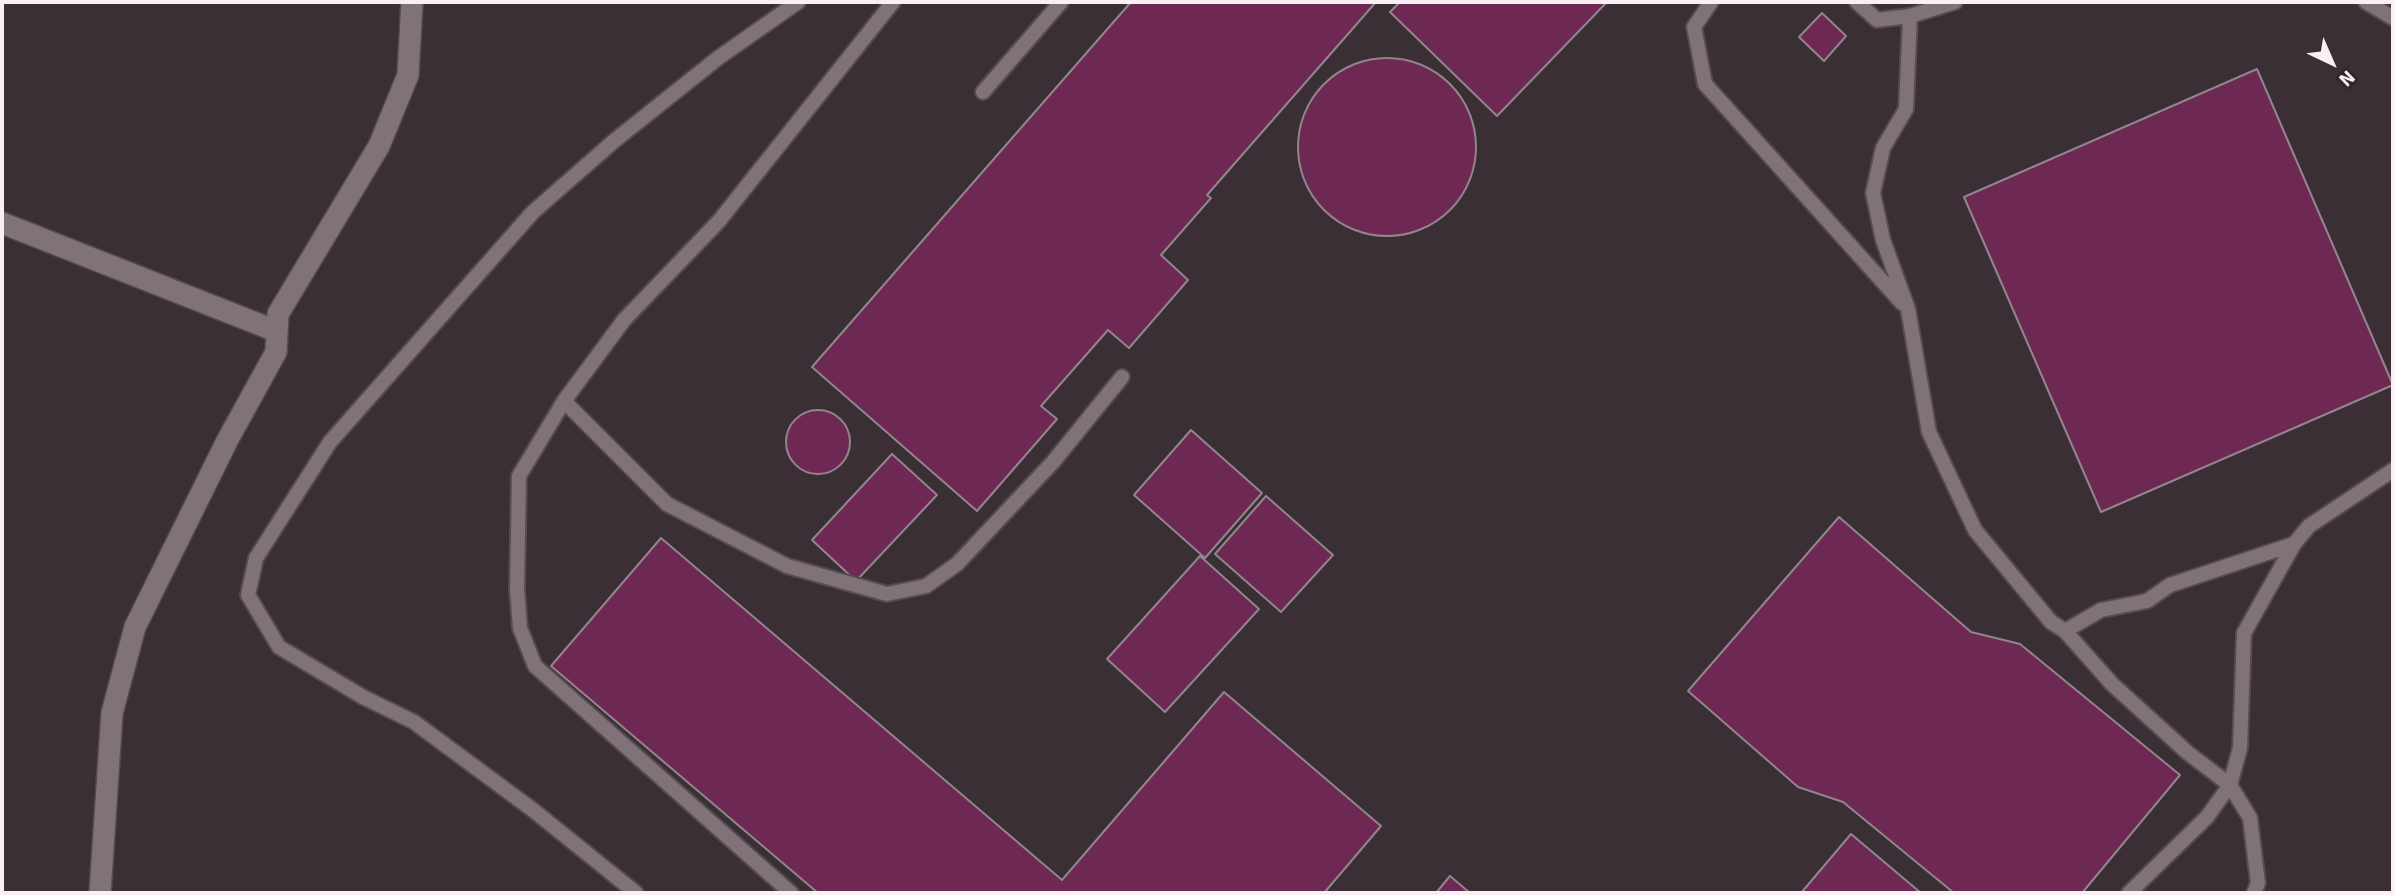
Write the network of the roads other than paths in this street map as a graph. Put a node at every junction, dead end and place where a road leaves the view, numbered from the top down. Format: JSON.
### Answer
{"nodes":[{"id":1,"x":412,"y":2,"type":"edge"},
{"id":2,"x":798,"y":2,"type":"edge"},
{"id":3,"x":893,"y":2,"type":"edge"},
{"id":4,"x":1061,"y":2,"type":"edge"},
{"id":5,"x":1711,"y":2,"type":"edge"},
{"id":6,"x":1857,"y":2,"type":"edge"},
{"id":7,"x":1955,"y":2,"type":"edge"},
{"id":8,"x":2366,"y":2,"type":"edge"},
{"id":9,"x":1910,"y":16,"type":"junction"},
{"id":10,"x":2393,"y":18,"type":"edge"},
{"id":11,"x":984,"y":92,"type":"dead end"},
{"id":12,"x":2,"y":223,"type":"edge"},
{"id":13,"x":1908,"y":309,"type":"junction"},
{"id":14,"x":276,"y":331,"type":"junction"},
{"id":15,"x":1122,"y":377,"type":"dead end"},
{"id":16,"x":564,"y":401,"type":"junction"},
{"id":17,"x":2393,"y":470,"type":"edge"},
{"id":18,"x":2294,"y":544,"type":"junction"},
{"id":19,"x":2065,"y":631,"type":"junction"},
{"id":20,"x":2230,"y":785,"type":"junction"},
{"id":21,"x":100,"y":893,"type":"edge"},
{"id":22,"x":636,"y":893,"type":"edge"},
{"id":23,"x":791,"y":893,"type":"edge"},
{"id":24,"x":2129,"y":893,"type":"edge"},
{"id":25,"x":2254,"y":893,"type":"edge"}],
"edges":[{"from":1,"to":14,"type":"street"},
{"from":2,"to":22,"type":"lane"},
{"from":3,"to":16,"type":"lane"},
{"from":4,"to":11,"type":"lane"},
{"from":5,"to":13,"type":"lane"},
{"from":6,"to":9,"type":"lane"},
{"from":7,"to":9,"type":"lane"},
{"from":8,"to":10,"type":"lane"},
{"from":9,"to":13,"type":"lane"},
{"from":12,"to":14,"type":"street"},
{"from":13,"to":19,"type":"lane"},
{"from":14,"to":21,"type":"street"},
{"from":15,"to":16,"type":"lane"},
{"from":16,"to":23,"type":"lane"},
{"from":17,"to":18,"type":"lane"},
{"from":18,"to":19,"type":"lane"},
{"from":18,"to":20,"type":"lane"},
{"from":19,"to":20,"type":"lane"},
{"from":20,"to":24,"type":"lane"},
{"from":20,"to":25,"type":"lane"}]}
